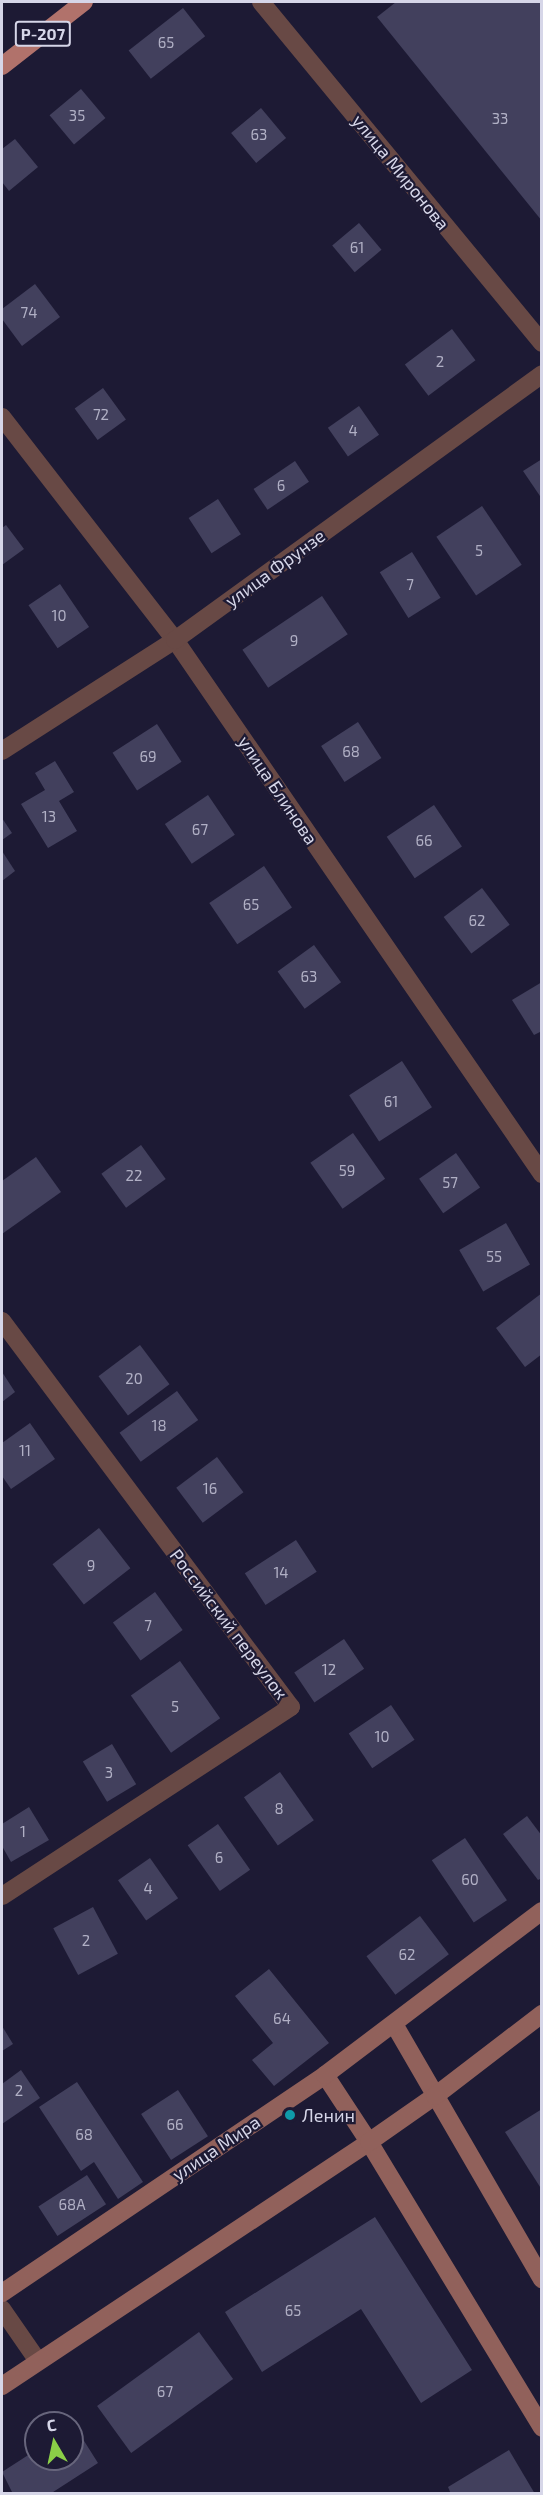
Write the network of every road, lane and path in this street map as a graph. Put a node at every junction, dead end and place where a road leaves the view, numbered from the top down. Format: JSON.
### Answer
{"nodes":[{"id":1,"x":84,"y":2,"type":"edge"},
{"id":2,"x":261,"y":2,"type":"edge"},
{"id":3,"x":2,"y":66,"type":"edge"},
{"id":4,"x":542,"y":342,"type":"edge"},
{"id":5,"x":542,"y":374,"type":"edge"},
{"id":6,"x":2,"y":417,"type":"edge"},
{"id":7,"x":175,"y":640,"type":"junction"},
{"id":8,"x":2,"y":751,"type":"edge"},
{"id":9,"x":542,"y":1174,"type":"edge"},
{"id":10,"x":2,"y":1321,"type":"edge"},
{"id":11,"x":2,"y":1896,"type":"edge"},
{"id":12,"x":542,"y":1911,"type":"edge"},
{"id":13,"x":542,"y":2014,"type":"edge"},
{"id":14,"x":394,"y":2024,"type":"junction"},
{"id":15,"x":325,"y":2075,"type":"junction"},
{"id":16,"x":435,"y":2096,"type":"junction"},
{"id":17,"x":369,"y":2142,"type":"junction"},
{"id":18,"x":542,"y":2279,"type":"edge"},
{"id":19,"x":2,"y":2293,"type":"edge"},
{"id":20,"x":2,"y":2309,"type":"edge"},
{"id":21,"x":38,"y":2361,"type":"junction"},
{"id":22,"x":2,"y":2386,"type":"edge"},
{"id":23,"x":542,"y":2428,"type":"edge"}],
"edges":[{"from":1,"to":3,"type":"main road","number":"Р-207"},
{"from":2,"to":4,"type":"street","name":"улица Миронова"},
{"from":5,"to":7,"type":"street","name":"улица Фрунзе"},
{"from":6,"to":7,"type":"street","name":"улица Блинова"},
{"from":7,"to":8,"type":"street","name":"улица Фрунзе"},
{"from":7,"to":9,"type":"street","name":"улица Блинова"},
{"from":10,"to":11,"type":"street","name":"Российский переулок"},
{"from":12,"to":14,"type":"street","name":"улица Мира"},
{"from":13,"to":16,"type":"street"},
{"from":14,"to":15,"type":"street","name":"улица Мира"},
{"from":14,"to":16,"type":"street"},
{"from":15,"to":17,"type":"street"},
{"from":15,"to":19,"type":"street","name":"улица Мира"},
{"from":16,"to":17,"type":"street"},
{"from":16,"to":18,"type":"street"},
{"from":17,"to":21,"type":"street"},
{"from":17,"to":23,"type":"street"},
{"from":20,"to":21,"type":"street"},
{"from":21,"to":22,"type":"street"}]}
